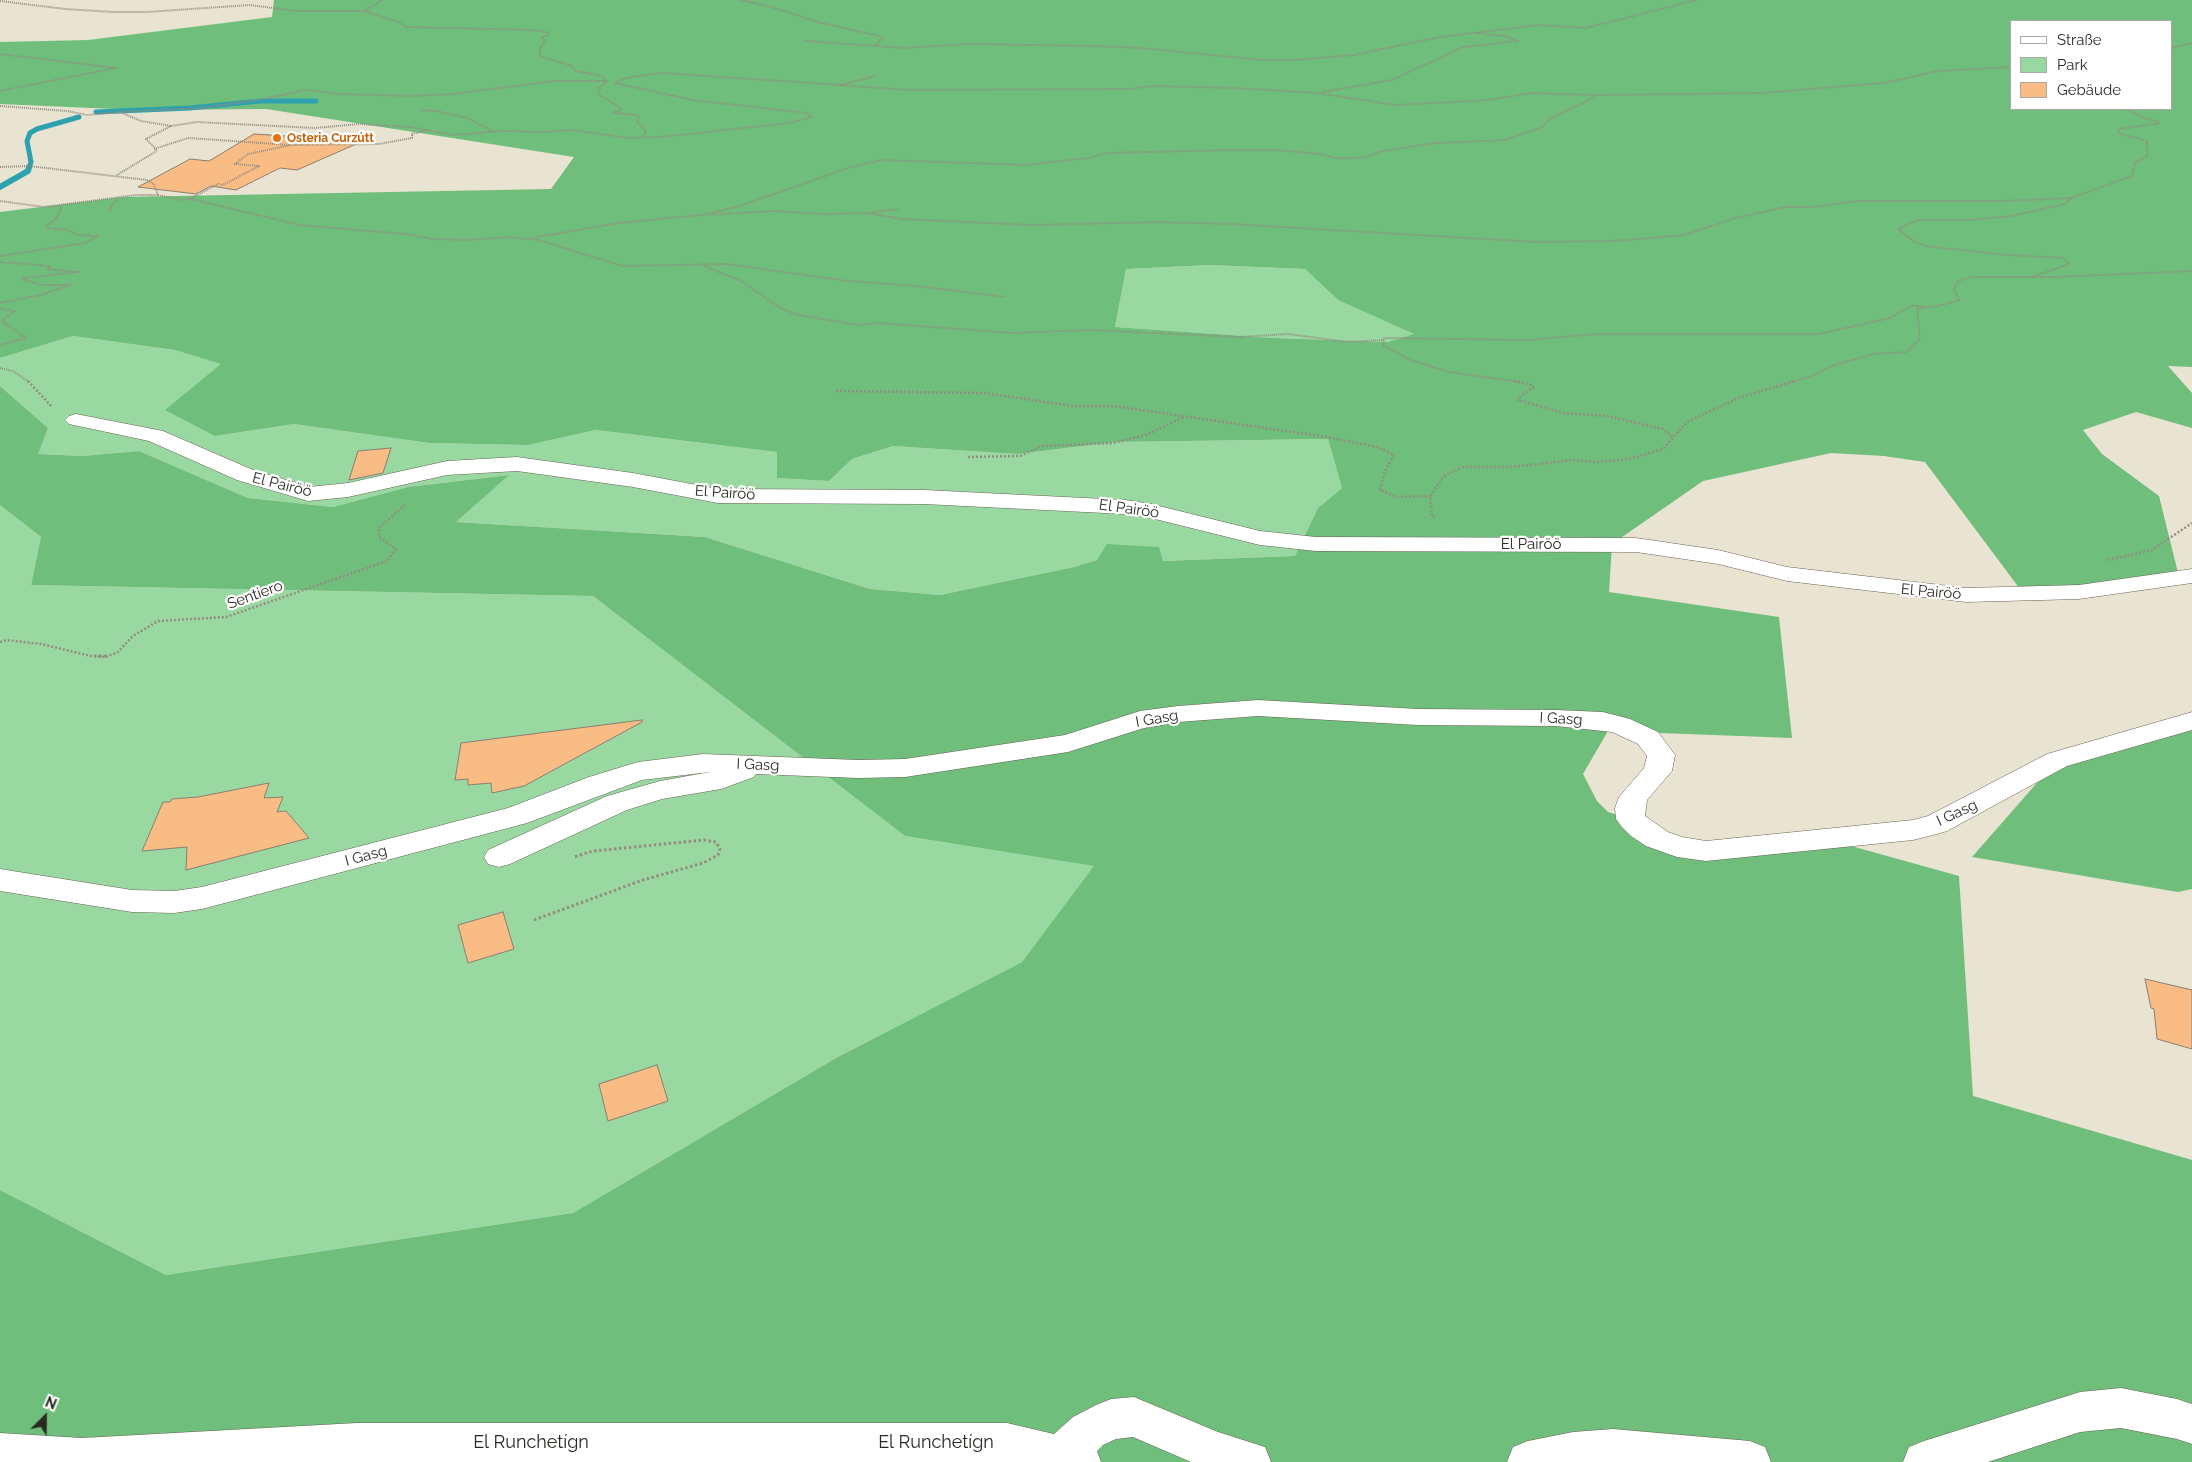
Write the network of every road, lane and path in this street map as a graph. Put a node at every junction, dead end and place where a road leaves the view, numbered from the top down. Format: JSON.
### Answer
{"nodes":[{"id":1,"x":382,"y":0,"type":"edge"},
{"id":2,"x":740,"y":0,"type":"edge"},
{"id":3,"x":1697,"y":0,"type":"edge"},
{"id":4,"x":0,"y":1,"type":"edge"},
{"id":5,"x":364,"y":11,"type":"junction"},
{"id":6,"x":1472,"y":33,"type":"junction"},
{"id":7,"x":805,"y":41,"type":"dead end"},
{"id":8,"x":2192,"y":43,"type":"edge"},
{"id":9,"x":874,"y":46,"type":"junction"},
{"id":10,"x":2172,"y":48,"type":"edge"},
{"id":11,"x":0,"y":54,"type":"edge"},
{"id":12,"x":2010,"y":67,"type":"edge"},
{"id":13,"x":876,"y":76,"type":"dead end"},
{"id":14,"x":604,"y":81,"type":"junction"},
{"id":15,"x":608,"y":81,"type":"junction"},
{"id":16,"x":616,"y":81,"type":"junction"},
{"id":17,"x":841,"y":85,"type":"junction"},
{"id":18,"x":0,"y":91,"type":"edge"},
{"id":19,"x":1317,"y":93,"type":"junction"},
{"id":20,"x":1595,"y":95,"type":"junction"},
{"id":21,"x":0,"y":106,"type":"edge"},
{"id":22,"x":420,"y":110,"type":"dead end"},
{"id":23,"x":2129,"y":110,"type":"edge"},
{"id":24,"x":120,"y":112,"type":"junction"},
{"id":25,"x":171,"y":126,"type":"junction"},
{"id":26,"x":427,"y":130,"type":"junction"},
{"id":27,"x":494,"y":132,"type":"junction"},
{"id":28,"x":643,"y":138,"type":"junction"},
{"id":29,"x":291,"y":145,"type":"junction"},
{"id":30,"x":154,"y":149,"type":"junction"},
{"id":31,"x":0,"y":167,"type":"edge"},
{"id":32,"x":117,"y":175,"type":"junction"},
{"id":33,"x":158,"y":194,"type":"junction"},
{"id":34,"x":2071,"y":198,"type":"junction"},
{"id":35,"x":118,"y":199,"type":"junction"},
{"id":36,"x":190,"y":199,"type":"junction"},
{"id":37,"x":0,"y":201,"type":"edge"},
{"id":38,"x":62,"y":206,"type":"junction"},
{"id":39,"x":112,"y":210,"type":"dead end"},
{"id":40,"x":898,"y":210,"type":"dead end"},
{"id":41,"x":866,"y":213,"type":"junction"},
{"id":42,"x":702,"y":215,"type":"junction"},
{"id":43,"x":526,"y":239,"type":"junction"},
{"id":44,"x":0,"y":256,"type":"edge"},
{"id":45,"x":0,"y":262,"type":"edge"},
{"id":46,"x":701,"y":265,"type":"junction"},
{"id":47,"x":2192,"y":271,"type":"edge"},
{"id":48,"x":2032,"y":277,"type":"junction"},
{"id":49,"x":1006,"y":297,"type":"dead end"},
{"id":50,"x":0,"y":304,"type":"edge"},
{"id":51,"x":1932,"y":307,"type":"junction"},
{"id":52,"x":0,"y":308,"type":"edge"},
{"id":53,"x":1384,"y":340,"type":"junction"},
{"id":54,"x":0,"y":345,"type":"edge"},
{"id":55,"x":0,"y":368,"type":"edge"},
{"id":56,"x":836,"y":391,"type":"dead end"},
{"id":57,"x":1184,"y":417,"type":"junction"},
{"id":58,"x":76,"y":420,"type":"joint"},
{"id":59,"x":1674,"y":438,"type":"junction"},
{"id":60,"x":968,"y":457,"type":"dead end"},
{"id":61,"x":428,"y":471,"type":"junction"},
{"id":62,"x":1430,"y":496,"type":"junction"},
{"id":63,"x":2192,"y":523,"type":"edge"},
{"id":64,"x":1445,"y":544,"type":"junction"},
{"id":65,"x":2106,"y":560,"type":"dead end"},
{"id":66,"x":2192,"y":576,"type":"edge"},
{"id":67,"x":0,"y":642,"type":"edge"},
{"id":68,"x":2192,"y":721,"type":"edge"},
{"id":69,"x":756,"y":765,"type":"junction"},
{"id":70,"x":499,"y":857,"type":"dead end"},
{"id":71,"x":568,"y":859,"type":"dead end"},
{"id":72,"x":0,"y":880,"type":"edge"},
{"id":73,"x":534,"y":920,"type":"dead end"},
{"id":74,"x":2192,"y":1424,"type":"edge"},
{"id":75,"x":0,"y":1454,"type":"edge"},
{"id":76,"x":1071,"y":1459,"type":"edge"},
{"id":77,"x":1250,"y":1462,"type":"edge"},
{"id":78,"x":1528,"y":1462,"type":"edge"},
{"id":79,"x":1750,"y":1462,"type":"edge"},
{"id":80,"x":1924,"y":1462,"type":"edge"}],
"edges":[{"from":1,"to":5,"type":"path"},
{"from":2,"to":9,"type":"path"},
{"from":3,"to":6,"type":"path"},
{"from":4,"to":5,"type":"path"},
{"from":5,"to":14,"type":"path"},
{"from":6,"to":9,"type":"path"},
{"from":6,"to":19,"type":"path"},
{"from":7,"to":9,"type":"path"},
{"from":8,"to":10,"type":"path"},
{"from":11,"to":18,"type":"path"},
{"from":12,"to":20,"type":"path"},
{"from":13,"to":17,"type":"path"},
{"from":14,"to":15,"type":"path"},
{"from":14,"to":24,"type":"path"},
{"from":15,"to":16,"type":"path"},
{"from":15,"to":28,"type":"path"},
{"from":16,"to":17,"type":"path"},
{"from":16,"to":28,"type":"path"},
{"from":17,"to":19,"type":"path"},
{"from":19,"to":20,"type":"path"},
{"from":20,"to":42,"type":"path"},
{"from":21,"to":24,"type":"path"},
{"from":22,"to":27,"type":"path"},
{"from":23,"to":34,"type":"path"},
{"from":24,"to":25,"type":"path"},
{"from":25,"to":26,"type":"path"},
{"from":25,"to":30,"type":"path"},
{"from":26,"to":27,"type":"path"},
{"from":26,"to":29,"type":"path"},
{"from":27,"to":28,"type":"path"},
{"from":29,"to":30,"type":"path"},
{"from":29,"to":36,"type":"path"},
{"from":30,"to":32,"type":"path"},
{"from":31,"to":32,"type":"path"},
{"from":32,"to":33,"type":"path"},
{"from":33,"to":35,"type":"path"},
{"from":33,"to":36,"type":"path"},
{"from":34,"to":41,"type":"path"},
{"from":34,"to":48,"type":"path"},
{"from":35,"to":38,"type":"path"},
{"from":35,"to":39,"type":"path"},
{"from":36,"to":43,"type":"path"},
{"from":37,"to":38,"type":"path"},
{"from":38,"to":44,"type":"path"},
{"from":40,"to":41,"type":"path"},
{"from":41,"to":42,"type":"path"},
{"from":42,"to":43,"type":"path"},
{"from":43,"to":46,"type":"path"},
{"from":45,"to":50,"type":"path"},
{"from":46,"to":49,"type":"path"},
{"from":46,"to":53,"type":"path"},
{"from":47,"to":48,"type":"path"},
{"from":48,"to":51,"type":"path"},
{"from":51,"to":53,"type":"path"},
{"from":51,"to":59,"type":"path"},
{"from":52,"to":54,"type":"path"},
{"from":53,"to":59,"type":"path"},
{"from":55,"to":58,"type":"path"},
{"from":56,"to":57,"type":"path"},
{"from":57,"to":60,"type":"path"},
{"from":57,"to":62,"type":"path"},
{"from":58,"to":61,"type":"street","name":"El Pairöö"},
{"from":59,"to":62,"type":"path"},
{"from":61,"to":64,"type":"street","name":"El Pairöö"},
{"from":61,"to":67,"type":"path","name":"Sentiero"},
{"from":62,"to":64,"type":"path"},
{"from":63,"to":65,"type":"path"},
{"from":64,"to":66,"type":"street","name":"El Pairöö"},
{"from":68,"to":69,"type":"street","name":"I Gasg"},
{"from":69,"to":70,"type":"street"},
{"from":69,"to":72,"type":"street","name":"I Gasg"},
{"from":71,"to":73,"type":"path"},
{"from":74,"to":80,"type":"street"},
{"from":75,"to":76,"type":"street","name":"El Runchetígn"},
{"from":76,"to":77,"type":"street"},
{"from":78,"to":79,"type":"street"}]}
